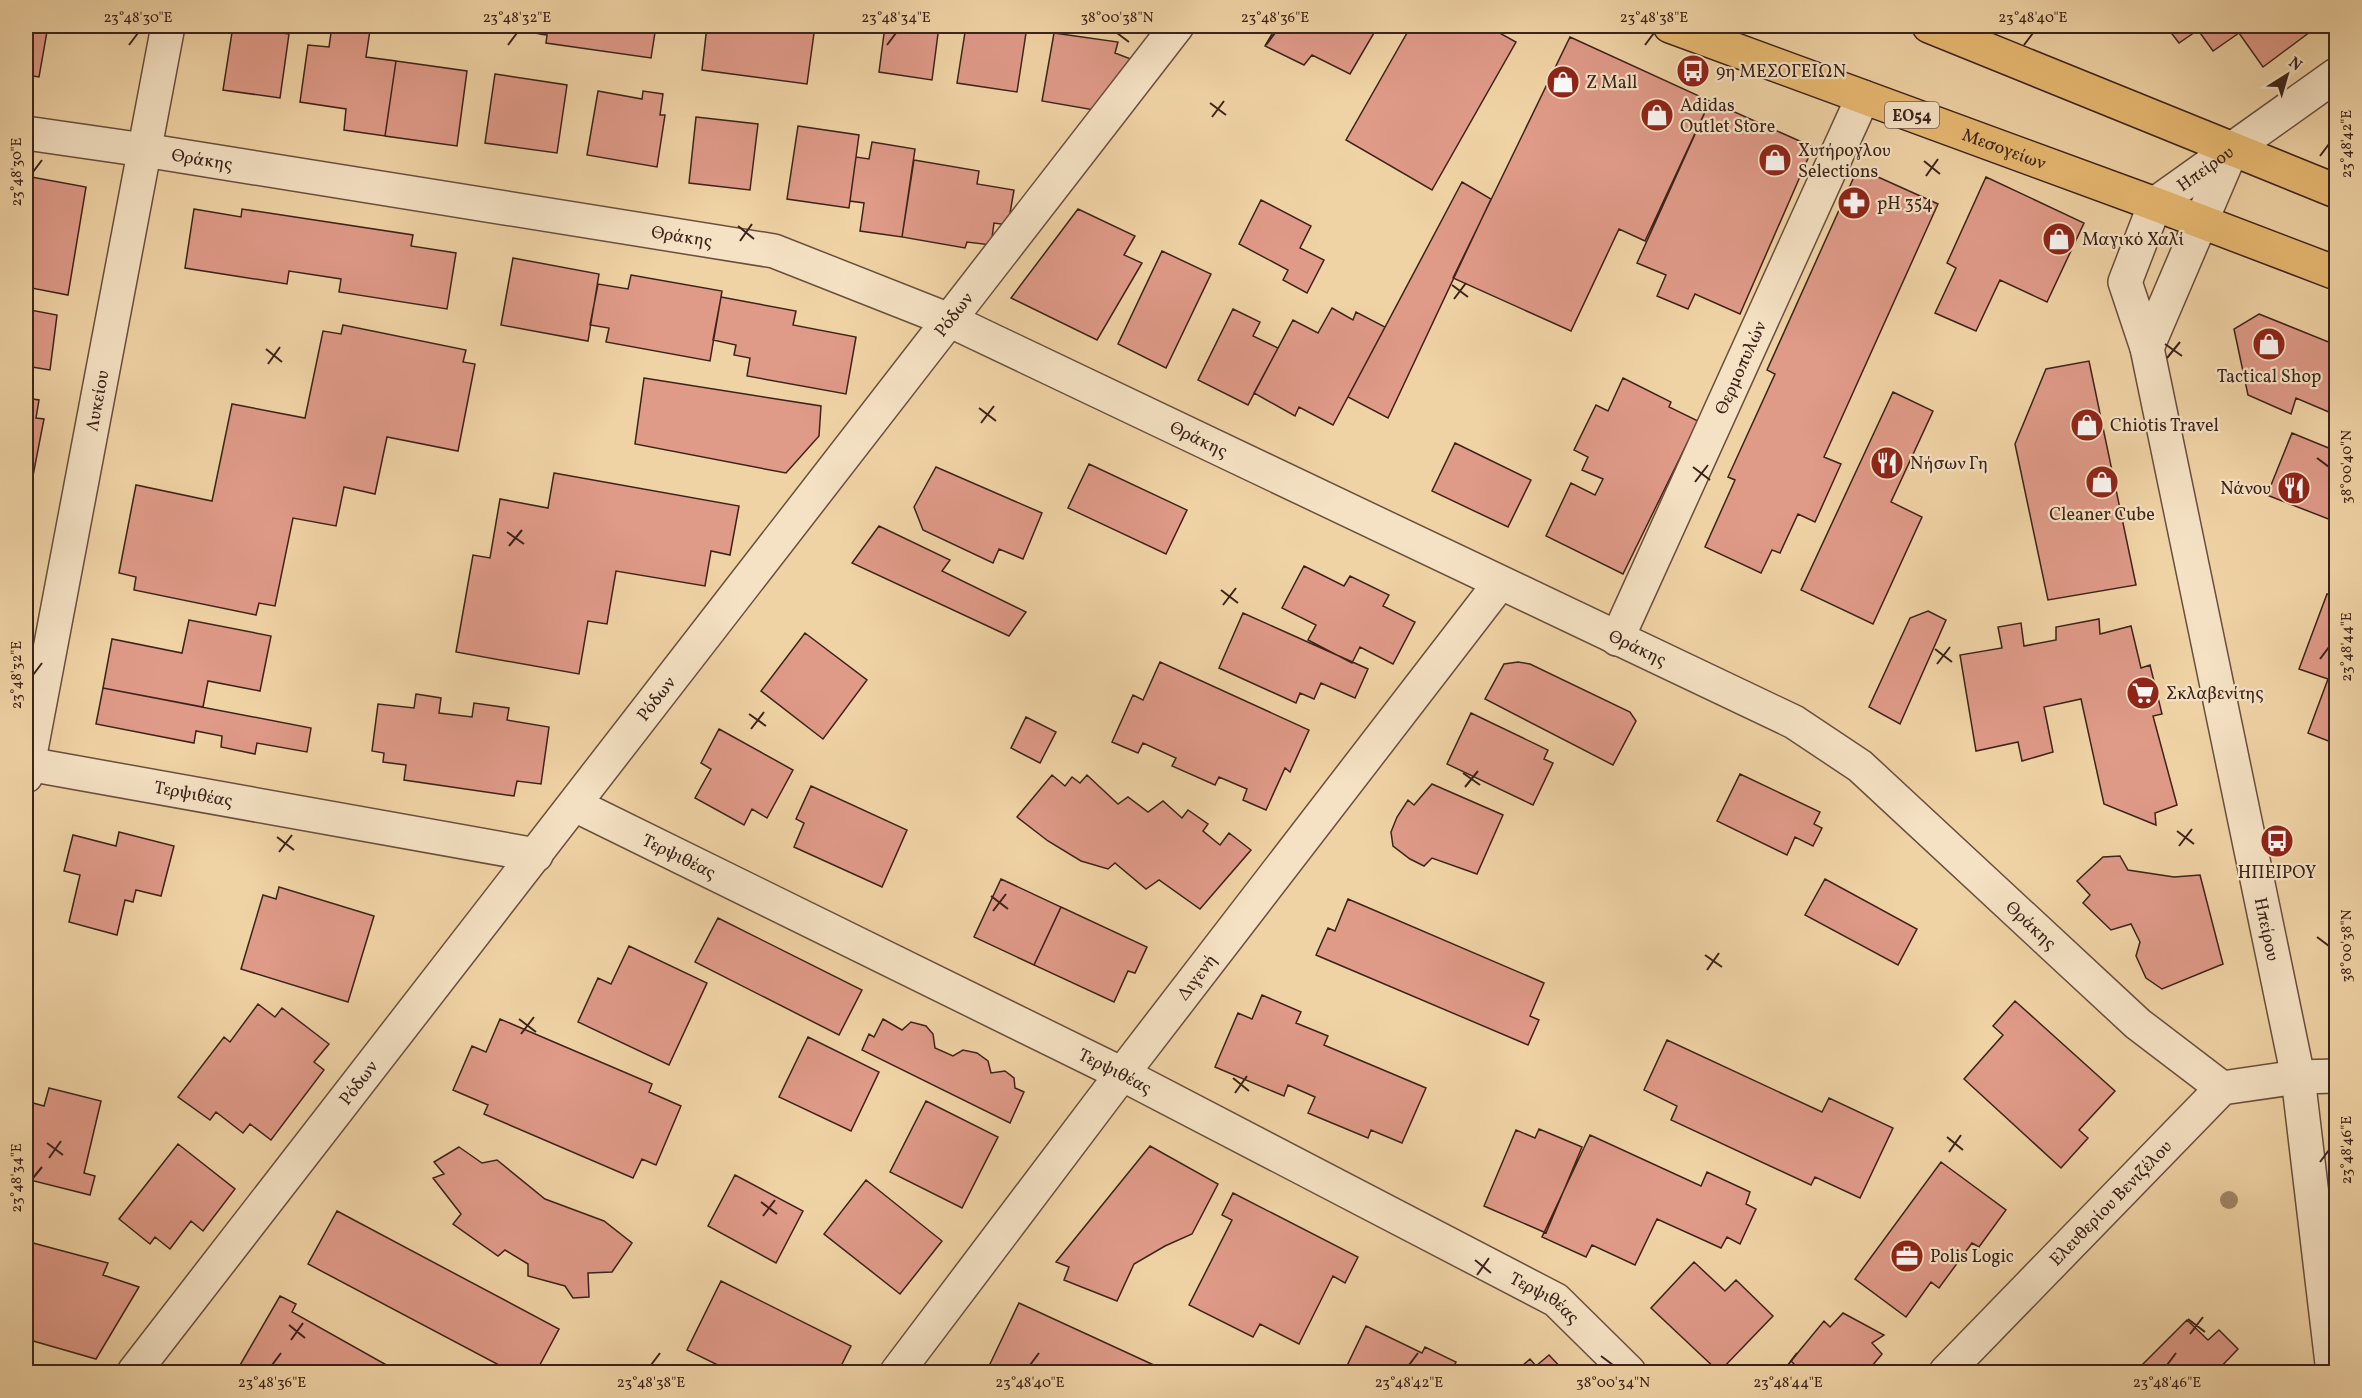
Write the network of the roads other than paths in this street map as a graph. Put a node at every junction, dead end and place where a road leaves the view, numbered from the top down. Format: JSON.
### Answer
{"nodes":[{"id":1,"x":168,"y":26,"type":"edge"},
{"id":2,"x":1177,"y":26,"type":"edge"},
{"id":3,"x":1670,"y":26,"type":"edge"},
{"id":4,"x":1929,"y":26,"type":"edge"},
{"id":5,"x":2337,"y":75,"type":"edge"},
{"id":6,"x":1863,"y":97,"type":"junction"},
{"id":7,"x":26,"y":133,"type":"edge"},
{"id":8,"x":2232,"y":149,"type":"junction"},
{"id":9,"x":144,"y":150,"type":"junction"},
{"id":10,"x":2337,"y":191,"type":"edge"},
{"id":11,"x":2155,"y":204,"type":"junction"},
{"id":12,"x":2202,"y":222,"type":"junction"},
{"id":13,"x":2337,"y":273,"type":"edge"},
{"id":14,"x":949,"y":320,"type":"junction"},
{"id":15,"x":2147,"y":348,"type":"junction"},
{"id":16,"x":1500,"y":583,"type":"junction"},
{"id":17,"x":1617,"y":639,"type":"junction"},
{"id":18,"x":27,"y":770,"type":"edge"},
{"id":19,"x":575,"y":805,"type":"junction"},
{"id":20,"x":536,"y":855,"type":"junction"},
{"id":21,"x":1122,"y":1074,"type":"junction"},
{"id":22,"x":2337,"y":1076,"type":"edge"},
{"id":23,"x":2298,"y":1077,"type":"junction"},
{"id":24,"x":2222,"y":1088,"type":"junction"},
{"id":25,"x":134,"y":1372,"type":"edge"},
{"id":26,"x":897,"y":1372,"type":"edge"},
{"id":27,"x":1629,"y":1372,"type":"edge"},
{"id":28,"x":1946,"y":1372,"type":"edge"},
{"id":29,"x":2333,"y":1372,"type":"edge"}],
"edges":[{"from":1,"to":9,"type":"street","name":"Λυκείου"},
{"from":2,"to":14,"type":"street","name":"Ρόδων"},
{"from":3,"to":6,"type":"main road","name":"Μεσογείων","number":"ΕΟ54"},
{"from":4,"to":8,"type":"main road"},
{"from":5,"to":8,"type":"street"},
{"from":6,"to":11,"type":"main road","name":"Μεσογείων","number":"ΕΟ54"},
{"from":6,"to":17,"type":"street","name":"Θερμοπυλών"},
{"from":7,"to":9,"type":"street","name":"Θράκης"},
{"from":8,"to":10,"type":"main road"},
{"from":8,"to":11,"type":"street","name":"Ηπείρου"},
{"from":8,"to":12,"type":"street","name":"Ηπείρου"},
{"from":9,"to":14,"type":"street","name":"Θράκης"},
{"from":9,"to":18,"type":"street","name":"Λυκείου"},
{"from":11,"to":12,"type":"main road","name":"Μεσογείων","number":"ΕΟ54"},
{"from":11,"to":15,"type":"street","name":"Ηπείρου"},
{"from":12,"to":13,"type":"main road","name":"Μεσογείων","number":"ΕΟ54"},
{"from":12,"to":15,"type":"street","name":"Ηπείρου"},
{"from":14,"to":16,"type":"street","name":"Θράκης"},
{"from":14,"to":19,"type":"street","name":"Ρόδων"},
{"from":15,"to":23,"type":"street","name":"Ηπείρου"},
{"from":16,"to":17,"type":"street","name":"Θράκης"},
{"from":16,"to":21,"type":"street","name":"Διγενή"},
{"from":17,"to":24,"type":"street","name":"Θράκης"},
{"from":18,"to":20,"type":"street","name":"Τερψιθέας"},
{"from":19,"to":20,"type":"street","name":"Ρόδων"},
{"from":19,"to":21,"type":"street","name":"Τερψιθέας"},
{"from":20,"to":25,"type":"street","name":"Ρόδων"},
{"from":21,"to":26,"type":"street","name":"Διγενή"},
{"from":21,"to":27,"type":"street","name":"Τερψιθέας"},
{"from":22,"to":23,"type":"street"},
{"from":23,"to":24,"type":"street"},
{"from":23,"to":29,"type":"street","name":"Ηπείρου"},
{"from":24,"to":28,"type":"street","name":"Ελευθερίου Βενιζέλου"}]}
